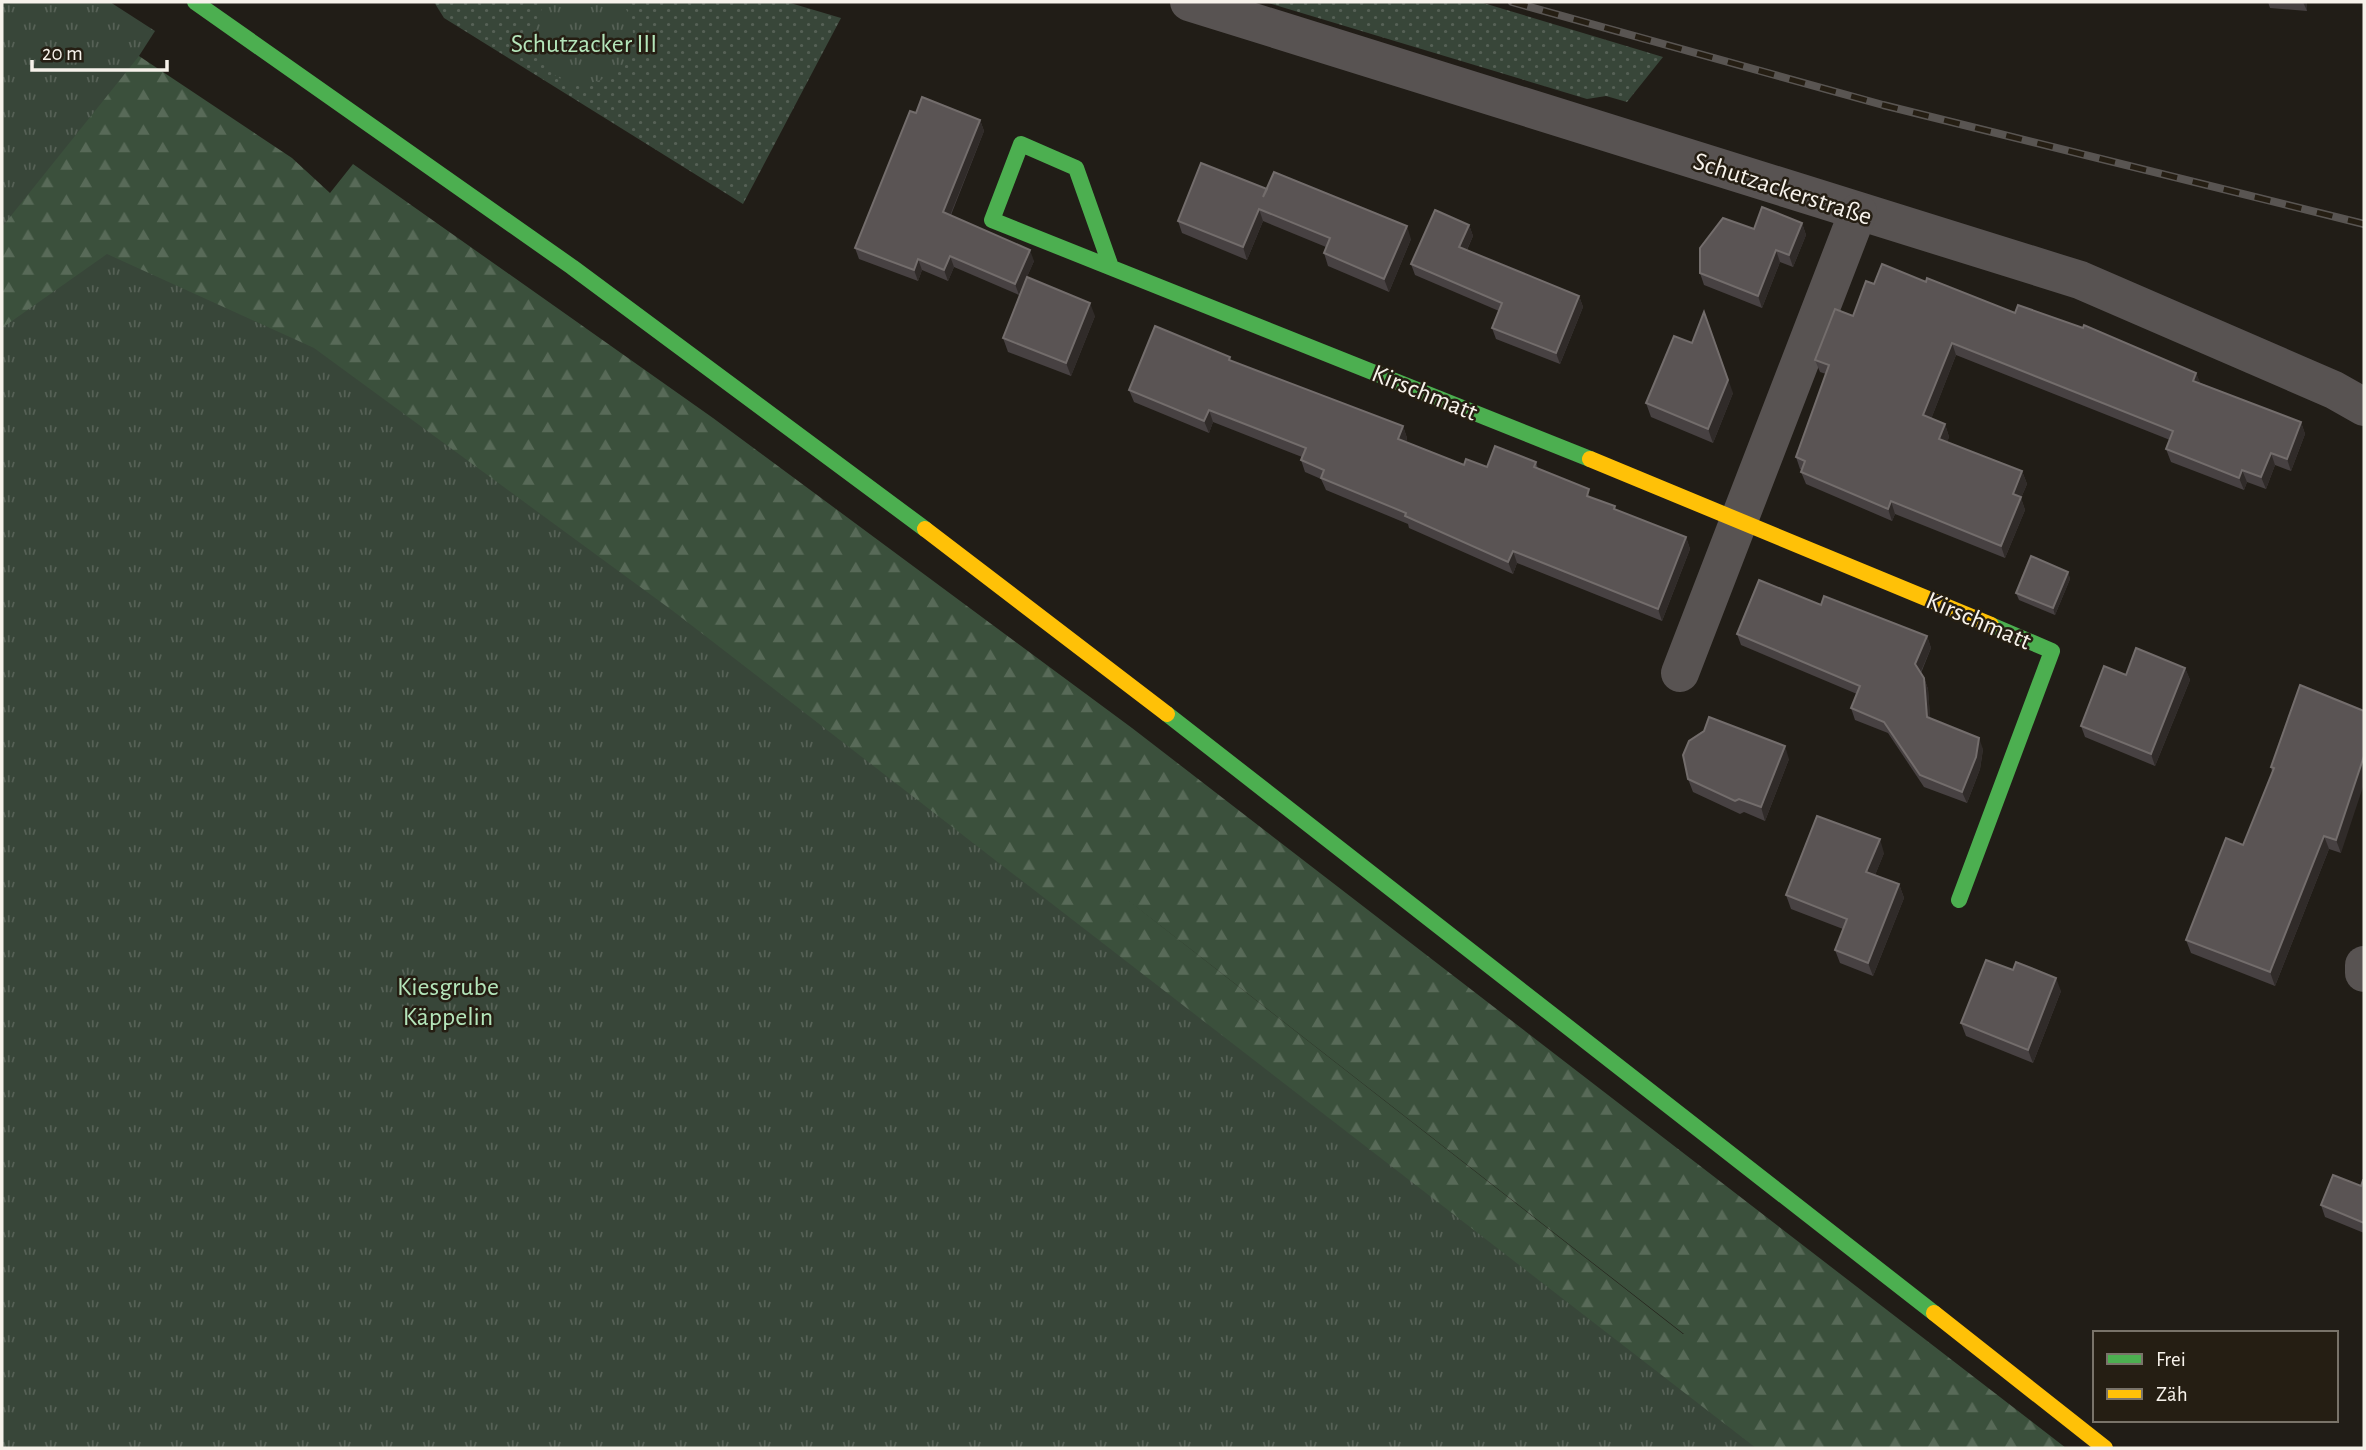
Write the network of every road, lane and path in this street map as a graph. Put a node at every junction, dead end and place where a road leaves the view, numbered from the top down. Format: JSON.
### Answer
{"nodes":[{"id":1,"x":195,"y":2,"type":"edge"},
{"id":2,"x":1189,"y":2,"type":"edge"},
{"id":3,"x":1858,"y":212,"type":"junction"},
{"id":4,"x":1111,"y":267,"type":"junction"},
{"id":5,"x":2364,"y":407,"type":"edge"},
{"id":6,"x":1739,"y":517,"type":"junction"},
{"id":7,"x":1680,"y":673,"type":"dead end"},
{"id":8,"x":1959,"y":900,"type":"dead end"},
{"id":9,"x":2364,"y":965,"type":"edge"},
{"id":10,"x":2364,"y":973,"type":"edge"},
{"id":11,"x":2105,"y":1448,"type":"edge"}],
"edges":[{"from":1,"to":11,"type":"main road"},
{"from":2,"to":3,"type":"street","name":"Schutzackerstraße"},
{"from":3,"to":5,"type":"street","name":"Schutzackerstraße"},
{"from":3,"to":6,"type":"street"},
{"from":4,"to":4,"type":"main road","name":"Kirschmatt"},
{"from":4,"to":6,"type":"main road","name":"Kirschmatt"},
{"from":6,"to":7,"type":"street"},
{"from":6,"to":8,"type":"main road","name":"Kirschmatt"},
{"from":9,"to":10,"type":"street"}]}
